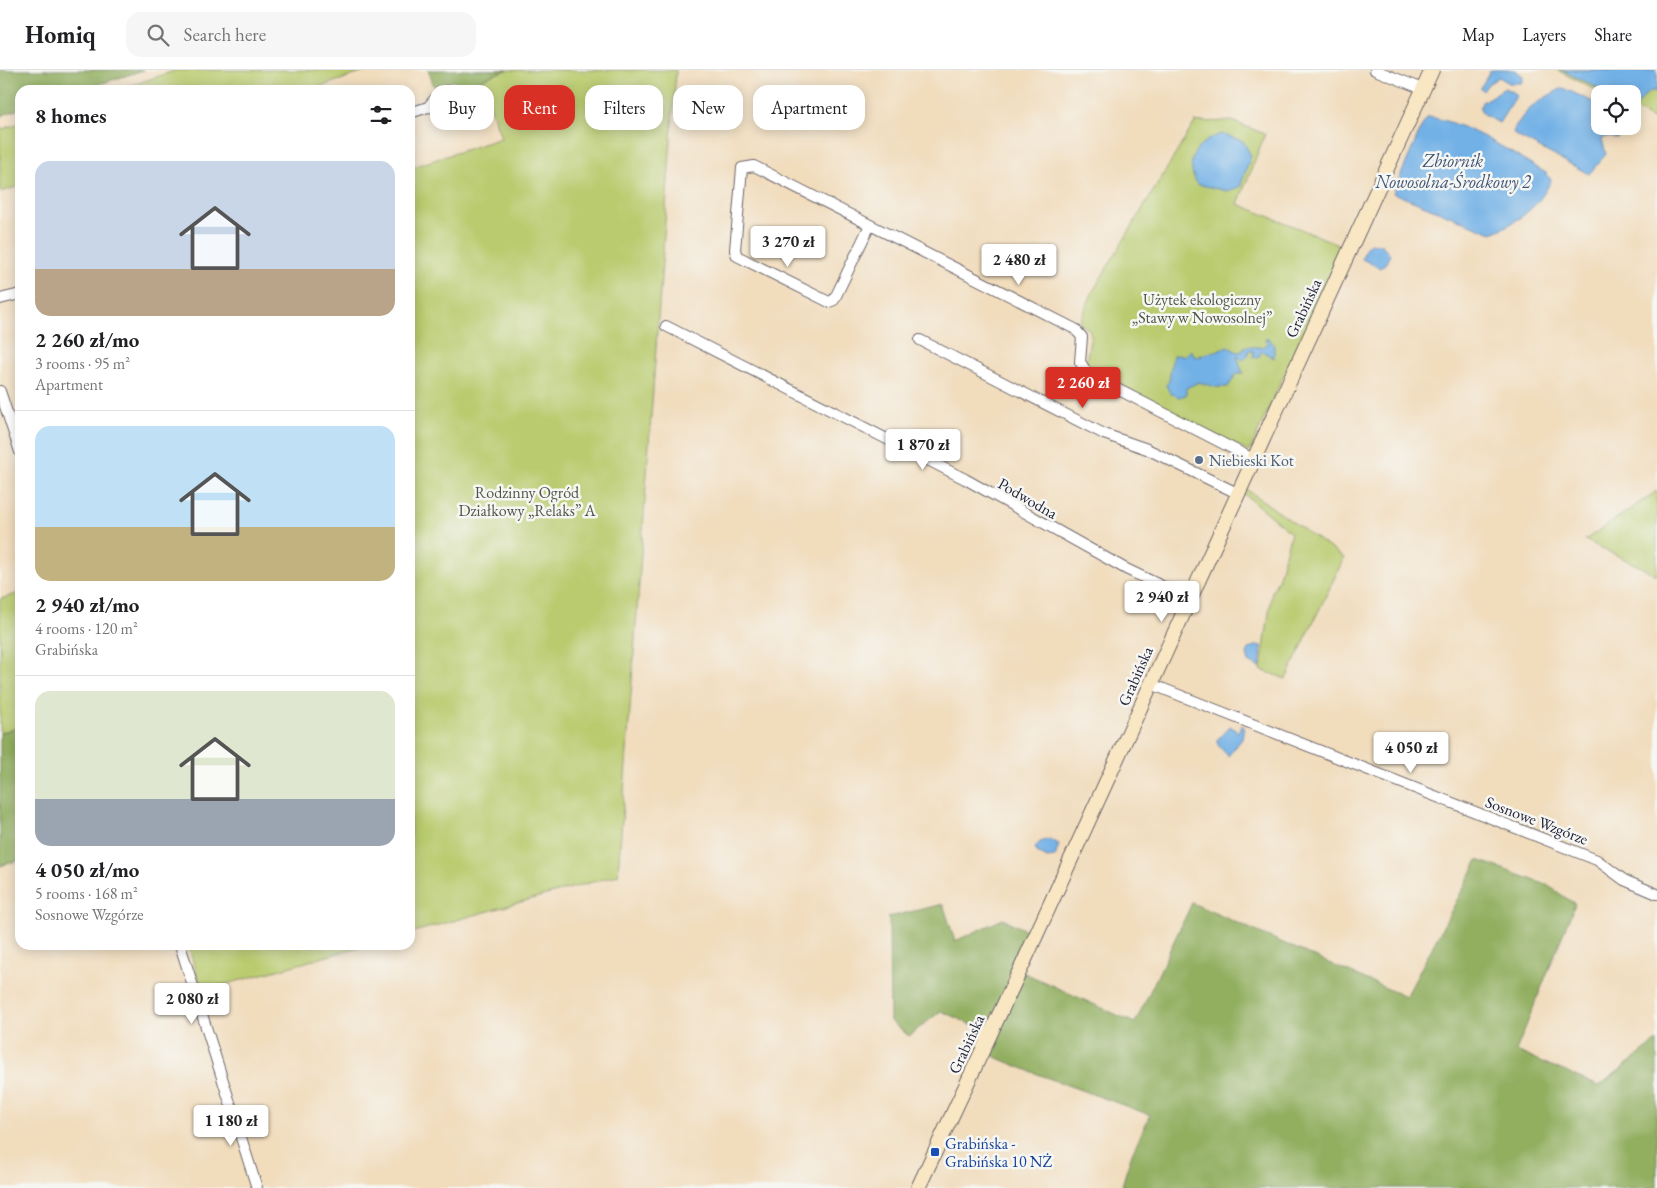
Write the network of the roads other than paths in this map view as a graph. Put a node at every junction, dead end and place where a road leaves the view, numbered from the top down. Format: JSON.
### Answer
{"nodes":[{"id":1,"x":1376,"y":70,"type":"edge"},
{"id":2,"x":1432,"y":70,"type":"edge"},
{"id":3,"x":1423,"y":89,"type":"junction"},
{"id":4,"x":428,"y":107,"type":"dead end"},
{"id":5,"x":415,"y":111,"type":"edge"},
{"id":6,"x":870,"y":225,"type":"junction"},
{"id":7,"x":15,"y":295,"type":"edge"},
{"id":8,"x":0,"y":299,"type":"edge"},
{"id":9,"x":666,"y":326,"type":"dead end"},
{"id":10,"x":920,"y":340,"type":"dead end"},
{"id":11,"x":0,"y":391,"type":"edge"},
{"id":12,"x":15,"y":437,"type":"edge"},
{"id":13,"x":1253,"y":460,"type":"junction"},
{"id":14,"x":1238,"y":493,"type":"junction"},
{"id":15,"x":1189,"y":599,"type":"junction"},
{"id":16,"x":1151,"y":684,"type":"junction"},
{"id":17,"x":1657,"y":894,"type":"edge"},
{"id":18,"x":182,"y":950,"type":"edge"},
{"id":19,"x":257,"y":1188,"type":"edge"},
{"id":20,"x":918,"y":1188,"type":"edge"}],
"edges":[{"from":1,"to":3,"type":"street"},
{"from":2,"to":3,"type":"street","name":"Grabińska"},
{"from":3,"to":13,"type":"street","name":"Grabińska"},
{"from":4,"to":5,"type":"street"},
{"from":6,"to":6,"type":"street"},
{"from":6,"to":13,"type":"street"},
{"from":7,"to":8,"type":"street"},
{"from":9,"to":15,"type":"street","name":"Podwodna"},
{"from":10,"to":14,"type":"street"},
{"from":11,"to":12,"type":"street"},
{"from":13,"to":14,"type":"street","name":"Grabińska"},
{"from":14,"to":15,"type":"street","name":"Grabińska"},
{"from":15,"to":16,"type":"street","name":"Grabińska"},
{"from":16,"to":17,"type":"street","name":"Sosnowe Wzgórze"},
{"from":16,"to":20,"type":"street","name":"Grabińska"},
{"from":18,"to":19,"type":"street"}]}
